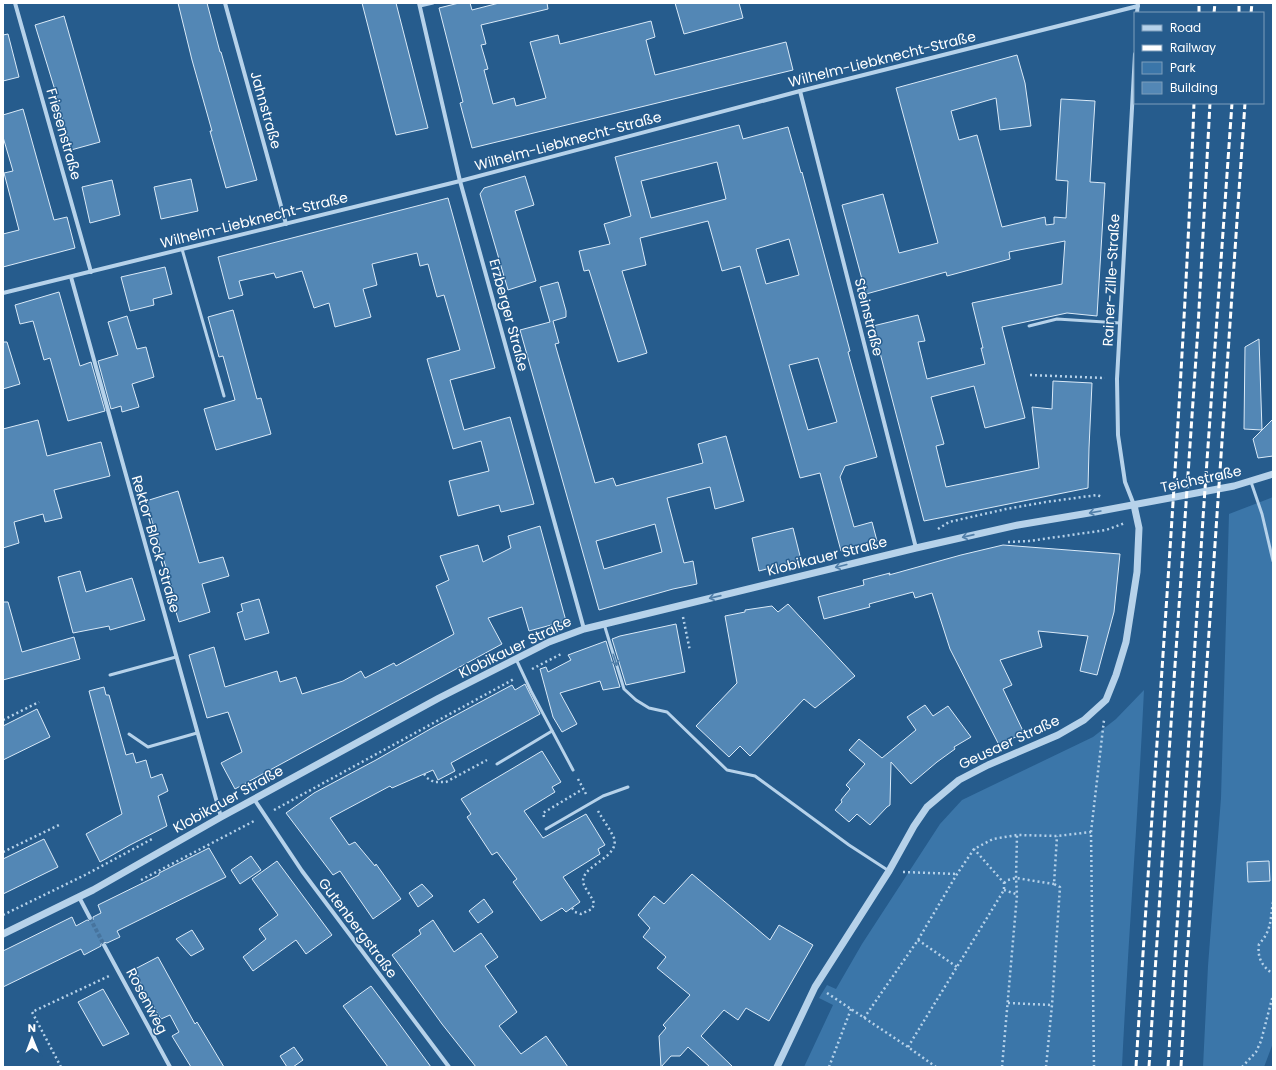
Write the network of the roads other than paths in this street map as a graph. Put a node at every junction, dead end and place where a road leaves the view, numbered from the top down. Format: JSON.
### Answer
{"nodes":[{"id":1,"x":15,"y":3,"type":"edge"},
{"id":2,"x":225,"y":3,"type":"edge"},
{"id":3,"x":433,"y":3,"type":"edge"},
{"id":4,"x":419,"y":4,"type":"edge"},
{"id":5,"x":1138,"y":4,"type":"edge"},
{"id":6,"x":1134,"y":72,"type":"edge"},
{"id":7,"x":800,"y":91,"type":"junction"},
{"id":8,"x":460,"y":181,"type":"junction"},
{"id":9,"x":286,"y":224,"type":"junction"},
{"id":10,"x":182,"y":250,"type":"junction"},
{"id":11,"x":91,"y":272,"type":"junction"},
{"id":12,"x":71,"y":277,"type":"junction"},
{"id":13,"x":3,"y":293,"type":"edge"},
{"id":14,"x":1120,"y":323,"type":"junction"},
{"id":15,"x":1029,"y":326,"type":"dead end"},
{"id":16,"x":224,"y":396,"type":"dead end"},
{"id":17,"x":1273,"y":474,"type":"edge"},
{"id":18,"x":1251,"y":482,"type":"junction"},
{"id":19,"x":1134,"y":505,"type":"junction"},
{"id":20,"x":916,"y":548,"type":"junction"},
{"id":21,"x":1273,"y":561,"type":"edge"},
{"id":22,"x":604,"y":623,"type":"junction"},
{"id":23,"x":584,"y":628,"type":"junction"},
{"id":24,"x":176,"y":657,"type":"junction"},
{"id":25,"x":516,"y":658,"type":"junction"},
{"id":26,"x":110,"y":676,"type":"dead end"},
{"id":27,"x":552,"y":732,"type":"junction"},
{"id":28,"x":197,"y":733,"type":"junction"},
{"id":29,"x":129,"y":734,"type":"dead end"},
{"id":30,"x":498,"y":764,"type":"dead end"},
{"id":31,"x":573,"y":770,"type":"dead end"},
{"id":32,"x":628,"y":788,"type":"dead end"},
{"id":33,"x":254,"y":799,"type":"junction"},
{"id":34,"x":221,"y":817,"type":"junction"},
{"id":35,"x":546,"y":829,"type":"dead end"},
{"id":36,"x":888,"y":871,"type":"junction"},
{"id":37,"x":79,"y":897,"type":"junction"},
{"id":38,"x":90,"y":918,"type":"tunnel mouth"},
{"id":39,"x":3,"y":934,"type":"edge"},
{"id":40,"x":104,"y":945,"type":"tunnel mouth"},
{"id":41,"x":170,"y":1067,"type":"edge"},
{"id":42,"x":450,"y":1067,"type":"edge"},
{"id":43,"x":777,"y":1067,"type":"edge"}],
"edges":[{"from":1,"to":11,"type":"street","name":"Friesenstraße"},
{"from":2,"to":9,"type":"street","name":"Jahnstraße"},
{"from":3,"to":4,"type":"lane","name":"Erzberger Straße"},
{"from":4,"to":8,"type":"street","name":"Erzberger Straße"},
{"from":5,"to":7,"type":"street","name":"Wilhelm-Liebknecht-Straße"},
{"from":6,"to":14,"type":"street","name":"Rainer-Zille-Straße"},
{"from":7,"to":8,"type":"street","name":"Wilhelm-Liebknecht-Straße"},
{"from":7,"to":20,"type":"street","name":"Steinstraße"},
{"from":8,"to":9,"type":"street","name":"Wilhelm-Liebknecht-Straße"},
{"from":8,"to":23,"type":"street","name":"Erzberger Straße"},
{"from":9,"to":10,"type":"street","name":"Wilhelm-Liebknecht-Straße"},
{"from":10,"to":11,"type":"street","name":"Wilhelm-Liebknecht-Straße"},
{"from":10,"to":16,"type":"lane"},
{"from":11,"to":12,"type":"street","name":"Wilhelm-Liebknecht-Straße"},
{"from":12,"to":13,"type":"street","name":"Wilhelm-Liebknecht-Straße"},
{"from":12,"to":24,"type":"street","name":"Rektor-Block-Straße"},
{"from":14,"to":15,"type":"lane"},
{"from":14,"to":19,"type":"street","name":"Rainer-Zille-Straße"},
{"from":17,"to":18,"type":"street","name":"Teichstraße"},
{"from":18,"to":19,"type":"street","name":"Teichstraße"},
{"from":18,"to":21,"type":"lane"},
{"from":19,"to":20,"type":"street","name":"Klobikauer Straße","one_way":true},
{"from":19,"to":36,"type":"street","name":"Geusaer Straße"},
{"from":20,"to":22,"type":"street","name":"Klobikauer Straße","one_way":true},
{"from":22,"to":23,"type":"street","name":"Klobikauer Straße"},
{"from":22,"to":36,"type":"lane","one_way":true},
{"from":23,"to":25,"type":"street","name":"Klobikauer Straße"},
{"from":24,"to":26,"type":"lane"},
{"from":24,"to":28,"type":"street","name":"Rektor-Block-Straße"},
{"from":25,"to":27,"type":"lane"},
{"from":25,"to":33,"type":"street","name":"Klobikauer Straße"},
{"from":27,"to":30,"type":"lane"},
{"from":27,"to":31,"type":"lane"},
{"from":28,"to":29,"type":"lane"},
{"from":28,"to":34,"type":"street","name":"Rektor-Block-Straße"},
{"from":32,"to":35,"type":"lane"},
{"from":33,"to":34,"type":"street","name":"Klobikauer Straße"},
{"from":33,"to":42,"type":"street","name":"Gutenbergstraße"},
{"from":34,"to":37,"type":"street","name":"Klobikauer Straße"},
{"from":36,"to":43,"type":"street","name":"Geusaer Straße"},
{"from":37,"to":38,"type":"street"},
{"from":37,"to":39,"type":"street","name":"Klobikauer Straße"},
{"from":40,"to":41,"type":"street","name":"Rosenweg"}]}
